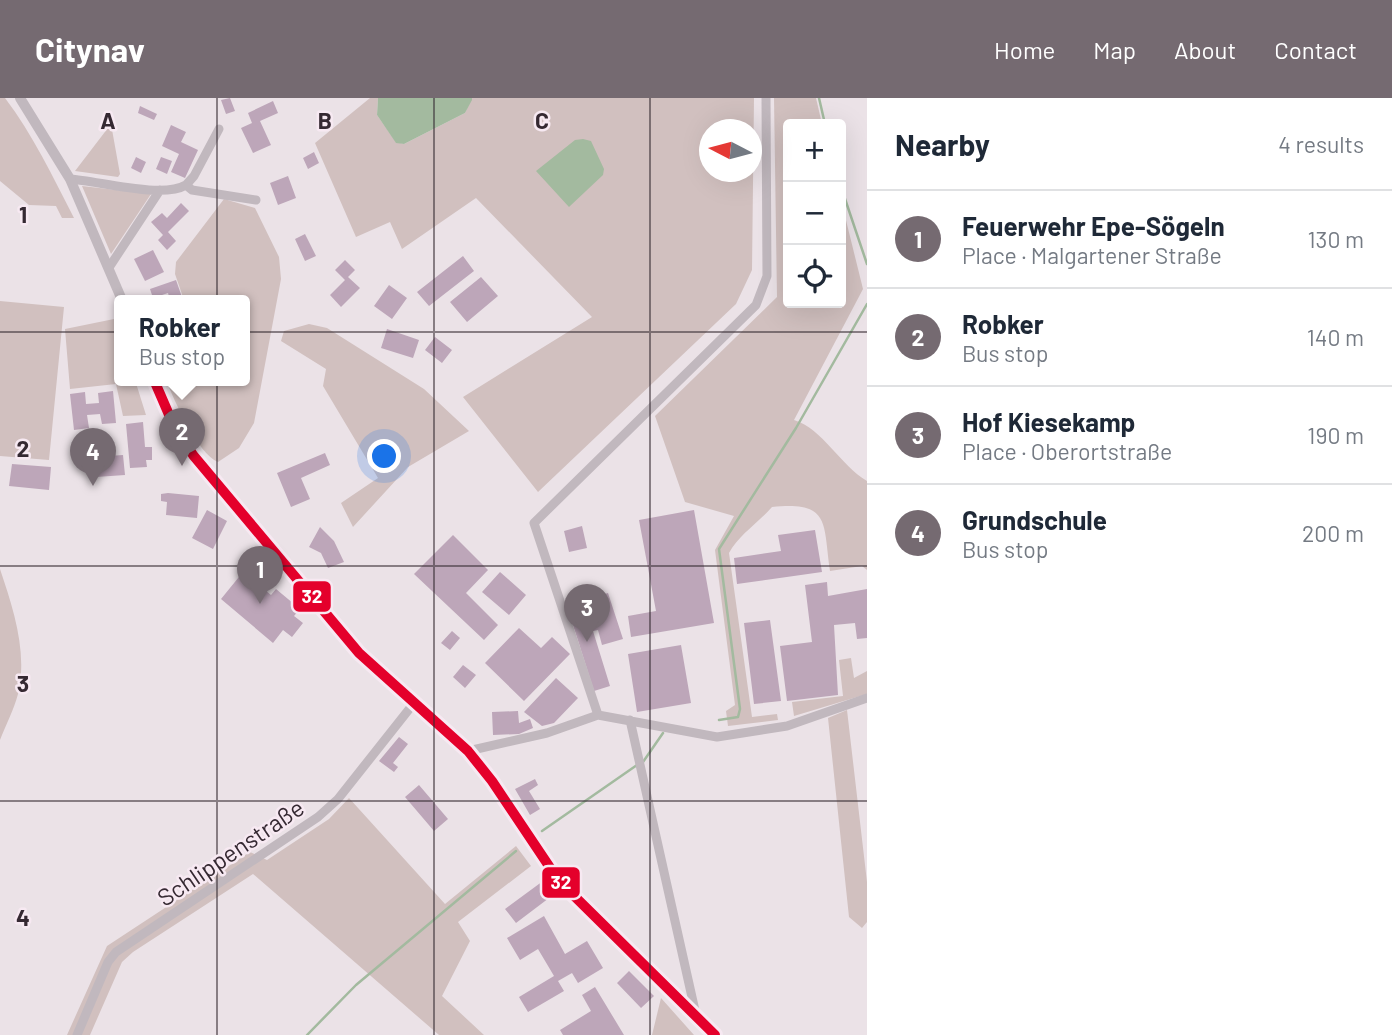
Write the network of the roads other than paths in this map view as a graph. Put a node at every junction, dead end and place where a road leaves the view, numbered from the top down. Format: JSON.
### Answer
{"nodes":[{"id":1,"x":20,"y":98,"type":"edge"},
{"id":2,"x":766,"y":98,"type":"edge"},
{"id":3,"x":219,"y":129,"type":"dead end"},
{"id":4,"x":70,"y":179,"type":"junction"},
{"id":5,"x":186,"y":185,"type":"junction"},
{"id":6,"x":160,"y":190,"type":"junction"},
{"id":7,"x":256,"y":200,"type":"dead end"},
{"id":8,"x":110,"y":267,"type":"junction"},
{"id":9,"x":120,"y":295,"type":"edge"},
{"id":10,"x":157,"y":386,"type":"edge"},
{"id":11,"x":867,"y":698,"type":"edge"},
{"id":12,"x":414,"y":703,"type":"junction"},
{"id":13,"x":598,"y":715,"type":"junction"},
{"id":14,"x":631,"y":720,"type":"junction"},
{"id":15,"x":468,"y":751,"type":"junction"},
{"id":16,"x":696,"y":1015,"type":"junction"},
{"id":17,"x":77,"y":1035,"type":"edge"},
{"id":18,"x":715,"y":1035,"type":"edge"}],
"edges":[{"from":1,"to":4,"type":"street"},
{"from":2,"to":13,"type":"street"},
{"from":3,"to":5,"type":"street"},
{"from":4,"to":6,"type":"street"},
{"from":4,"to":8,"type":"street"},
{"from":5,"to":6,"type":"street"},
{"from":5,"to":7,"type":"street"},
{"from":6,"to":8,"type":"street"},
{"from":8,"to":9,"type":"street"},
{"from":10,"to":12,"type":"street"},
{"from":11,"to":14,"type":"street"},
{"from":12,"to":15,"type":"street"},
{"from":12,"to":17,"type":"street","name":"Schlippenstraße"},
{"from":13,"to":14,"type":"street"},
{"from":13,"to":15,"type":"street"},
{"from":14,"to":16,"type":"street"},
{"from":15,"to":16,"type":"street"},
{"from":16,"to":18,"type":"street"}]}
